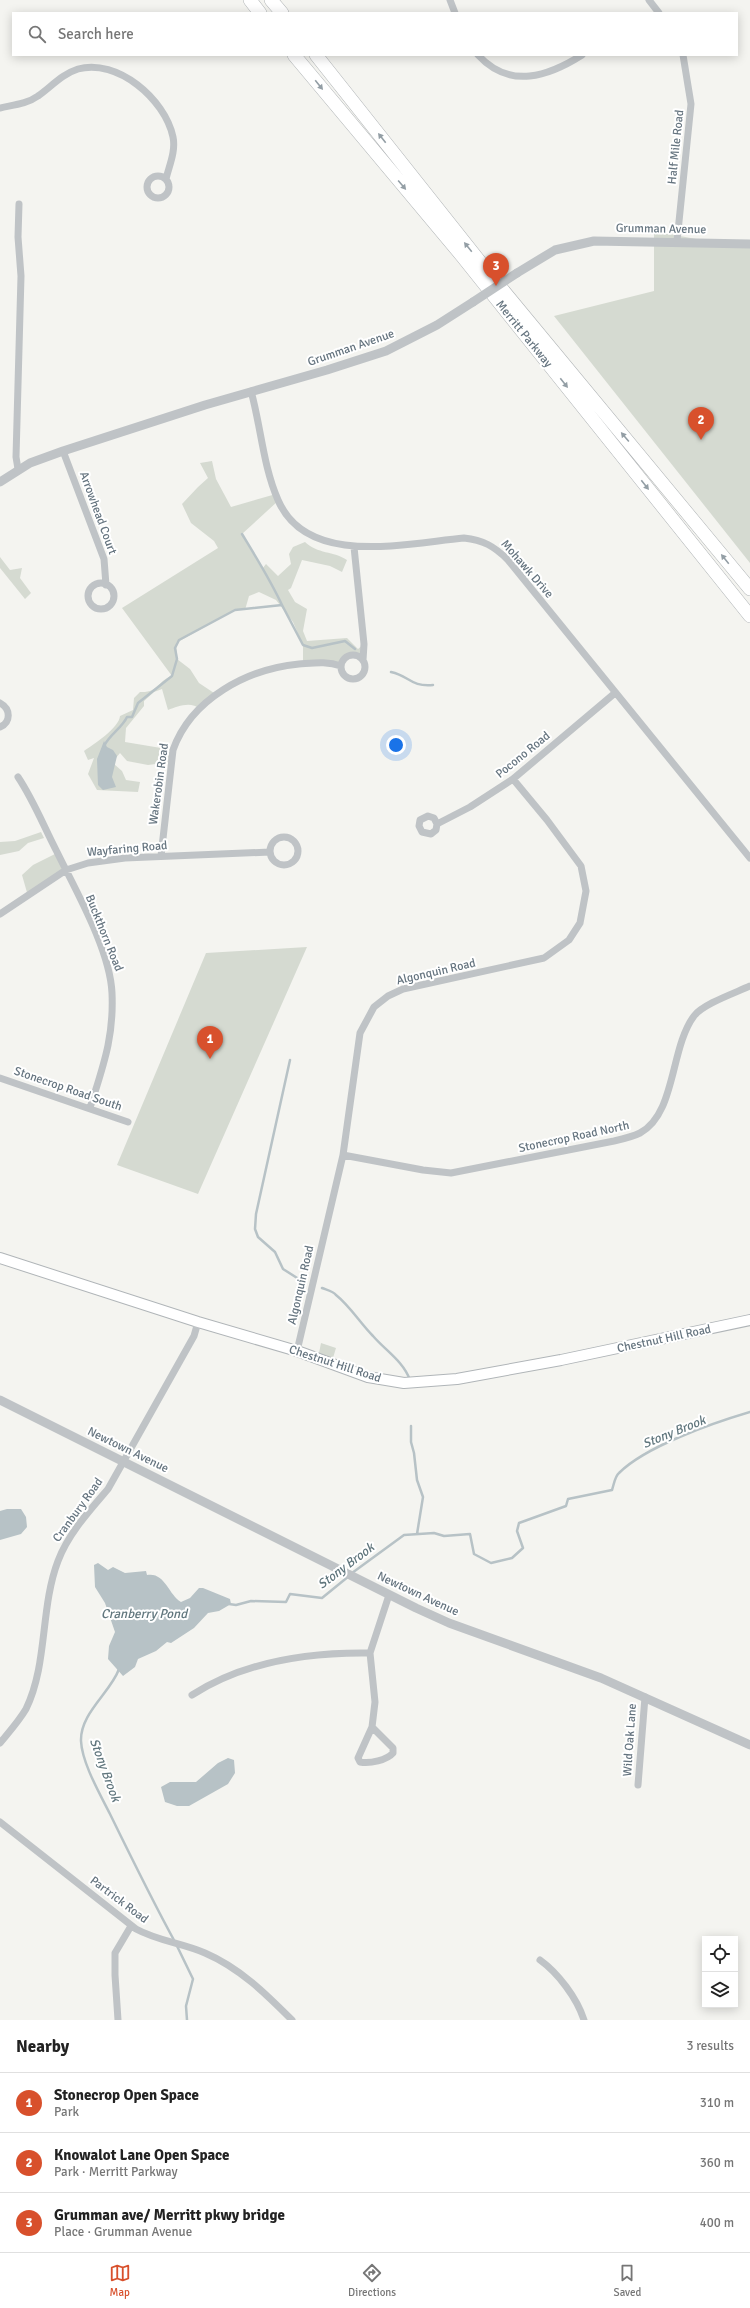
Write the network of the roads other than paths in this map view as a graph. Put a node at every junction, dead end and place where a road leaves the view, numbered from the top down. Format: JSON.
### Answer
{"nodes":[{"id":1,"x":250,"y":0,"type":"edge"},
{"id":2,"x":272,"y":0,"type":"edge"},
{"id":3,"x":450,"y":0,"type":"edge"},
{"id":4,"x":649,"y":0,"type":"edge"},
{"id":5,"x":259,"y":12,"type":"edge"},
{"id":6,"x":281,"y":12,"type":"edge"},
{"id":7,"x":455,"y":12,"type":"edge"},
{"id":8,"x":655,"y":12,"type":"edge"},
{"id":9,"x":295,"y":56,"type":"edge"},
{"id":10,"x":317,"y":56,"type":"edge"},
{"id":11,"x":479,"y":56,"type":"edge"},
{"id":12,"x":580,"y":56,"type":"edge"},
{"id":13,"x":683,"y":56,"type":"edge"},
{"id":14,"x":0,"y":108,"type":"edge"},
{"id":15,"x":166,"y":179,"type":"dead end"},
{"id":16,"x":19,"y":204,"type":"dead end"},
{"id":17,"x":676,"y":241,"type":"junction"},
{"id":18,"x":750,"y":244,"type":"edge"},
{"id":19,"x":251,"y":391,"type":"junction"},
{"id":20,"x":63,"y":451,"type":"junction"},
{"id":21,"x":18,"y":469,"type":"junction"},
{"id":22,"x":0,"y":482,"type":"edge"},
{"id":23,"x":354,"y":547,"type":"junction"},
{"id":24,"x":106,"y":585,"type":"dead end"},
{"id":25,"x":750,"y":589,"type":"edge"},
{"id":26,"x":750,"y":616,"type":"edge"},
{"id":27,"x":363,"y":660,"type":"junction"},
{"id":28,"x":341,"y":666,"type":"junction"},
{"id":29,"x":615,"y":693,"type":"junction"},
{"id":30,"x":0,"y":704,"type":"edge"},
{"id":31,"x":0,"y":727,"type":"edge"},
{"id":32,"x":18,"y":777,"type":"dead end"},
{"id":33,"x":513,"y":779,"type":"junction"},
{"id":34,"x":437,"y":824,"type":"dead end"},
{"id":35,"x":270,"y":852,"type":"junction"},
{"id":36,"x":161,"y":856,"type":"junction"},
{"id":37,"x":750,"y":858,"type":"edge"},
{"id":38,"x":66,"y":870,"type":"junction"},
{"id":39,"x":0,"y":914,"type":"edge"},
{"id":40,"x":750,"y":986,"type":"edge"},
{"id":41,"x":0,"y":1078,"type":"edge"},
{"id":42,"x":90,"y":1108,"type":"junction"},
{"id":43,"x":128,"y":1122,"type":"dead end"},
{"id":44,"x":343,"y":1155,"type":"junction"},
{"id":45,"x":0,"y":1258,"type":"edge"},
{"id":46,"x":750,"y":1320,"type":"edge"},
{"id":47,"x":198,"y":1322,"type":"junction"},
{"id":48,"x":297,"y":1351,"type":"junction"},
{"id":49,"x":0,"y":1400,"type":"edge"},
{"id":50,"x":124,"y":1461,"type":"junction"},
{"id":51,"x":389,"y":1595,"type":"junction"},
{"id":52,"x":370,"y":1653,"type":"junction"},
{"id":53,"x":192,"y":1695,"type":"dead end"},
{"id":54,"x":645,"y":1697,"type":"junction"},
{"id":55,"x":372,"y":1727,"type":"junction"},
{"id":56,"x":0,"y":1743,"type":"edge"},
{"id":57,"x":750,"y":1745,"type":"edge"},
{"id":58,"x":638,"y":1786,"type":"dead end"},
{"id":59,"x":0,"y":1822,"type":"edge"},
{"id":60,"x":132,"y":1926,"type":"junction"},
{"id":61,"x":540,"y":1960,"type":"dead end"},
{"id":62,"x":118,"y":2020,"type":"edge"},
{"id":63,"x":292,"y":2020,"type":"edge"},
{"id":64,"x":584,"y":2020,"type":"edge"}],
"edges":[{"from":1,"to":5,"type":"highway"},
{"from":2,"to":6,"type":"highway"},
{"from":3,"to":7,"type":"street"},
{"from":4,"to":8,"type":"street"},
{"from":9,"to":26,"type":"highway","name":"Merritt Parkway","one_way":true},
{"from":25,"to":10,"type":"highway","name":"Merritt Parkway","one_way":true},
{"from":11,"to":12,"type":"street"},
{"from":13,"to":17,"type":"street","name":"Half Mile Road"},
{"from":14,"to":15,"type":"street"},
{"from":16,"to":21,"type":"street"},
{"from":17,"to":18,"type":"street","name":"Grumman Avenue"},
{"from":17,"to":19,"type":"street","name":"Grumman Avenue","bridge":true},
{"from":19,"to":20,"type":"street","name":"Grumman Avenue"},
{"from":19,"to":23,"type":"street","name":"Mohawk Drive"},
{"from":20,"to":21,"type":"street","name":"Grumman Avenue"},
{"from":20,"to":24,"type":"street","name":"Arrowhead Court"},
{"from":21,"to":22,"type":"street","name":"Grumman Avenue"},
{"from":23,"to":27,"type":"street","name":"Wakerobin Road"},
{"from":23,"to":29,"type":"street","name":"Mohawk Drive"},
{"from":27,"to":28,"type":"street"},
{"from":27,"to":28,"type":"street","name":"Wakerobin Road"},
{"from":28,"to":36,"type":"street","name":"Wakerobin Road"},
{"from":29,"to":33,"type":"street","name":"Pocono Road"},
{"from":29,"to":37,"type":"street","name":"Mohawk Drive"},
{"from":30,"to":31,"type":"street"},
{"from":32,"to":38,"type":"street","name":"Buckthorn Road"},
{"from":33,"to":34,"type":"street","name":"Pocono Road"},
{"from":33,"to":44,"type":"street","name":"Algonquin Road"},
{"from":35,"to":35,"type":"street"},
{"from":35,"to":36,"type":"street","name":"Wayfaring Road"},
{"from":36,"to":38,"type":"street","name":"Wayfaring Road"},
{"from":38,"to":39,"type":"street","name":"Wayfaring Road"},
{"from":38,"to":42,"type":"street","name":"Buckthorn Road"},
{"from":40,"to":44,"type":"street","name":"Stonecrop Road North"},
{"from":41,"to":42,"type":"street","name":"Stonecrop Road South"},
{"from":42,"to":43,"type":"street","name":"Stonecrop Road South"},
{"from":44,"to":48,"type":"street","name":"Algonquin Road"},
{"from":45,"to":47,"type":"main road","name":"Chestnut Hill Road"},
{"from":46,"to":48,"type":"main road","name":"Chestnut Hill Road"},
{"from":47,"to":48,"type":"main road","name":"Chestnut Hill Road"},
{"from":47,"to":50,"type":"street","name":"Cranbury Road"},
{"from":49,"to":50,"type":"street","name":"Newtown Avenue"},
{"from":50,"to":51,"type":"street","name":"Newtown Avenue"},
{"from":50,"to":56,"type":"street","name":"Cranbury Road"},
{"from":51,"to":52,"type":"street"},
{"from":51,"to":54,"type":"street","name":"Newtown Avenue"},
{"from":52,"to":53,"type":"street"},
{"from":52,"to":55,"type":"street"},
{"from":54,"to":57,"type":"street","name":"Newtown Avenue"},
{"from":54,"to":58,"type":"street","name":"Wild Oak Lane"},
{"from":55,"to":55,"type":"street"},
{"from":59,"to":60,"type":"street","name":"Partrick Road"},
{"from":60,"to":62,"type":"street"},
{"from":60,"to":63,"type":"street","name":"Partrick Road"},
{"from":61,"to":64,"type":"street"}]}
